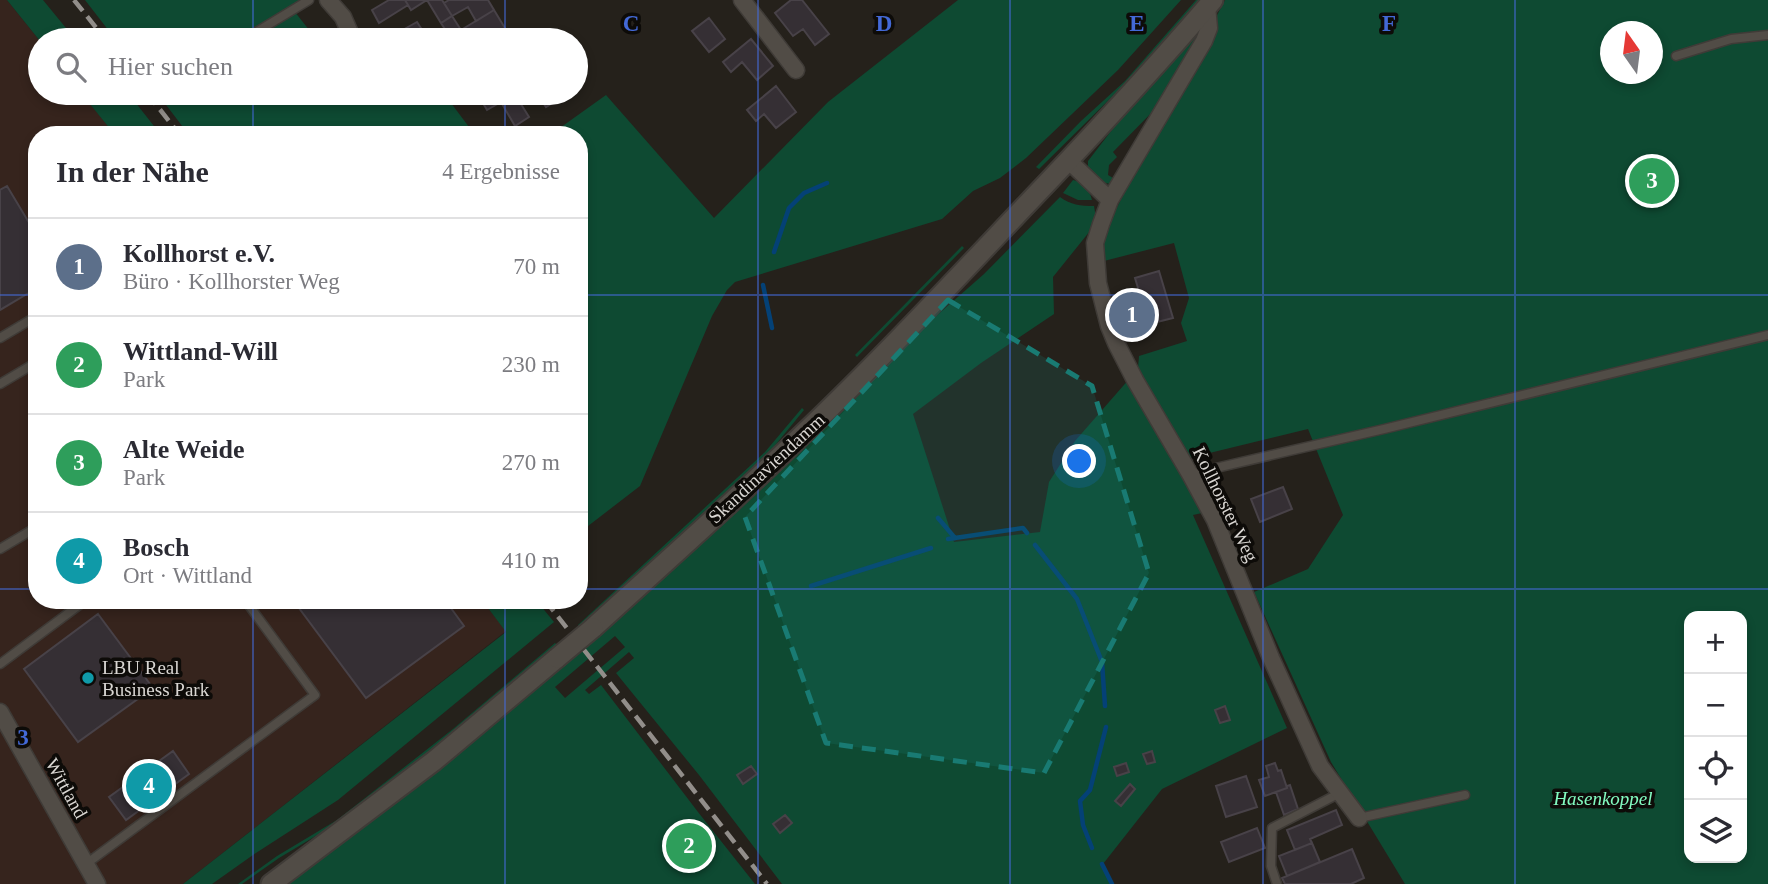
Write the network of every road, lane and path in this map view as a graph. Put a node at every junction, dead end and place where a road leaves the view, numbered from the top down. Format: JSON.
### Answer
{"nodes":[{"id":1,"x":309,"y":0,"type":"edge"},
{"id":2,"x":328,"y":0,"type":"edge"},
{"id":3,"x":743,"y":0,"type":"edge"},
{"id":4,"x":1210,"y":3,"type":"edge"},
{"id":5,"x":263,"y":28,"type":"edge"},
{"id":6,"x":348,"y":28,"type":"edge"},
{"id":7,"x":1768,"y":35,"type":"edge"},
{"id":8,"x":1676,"y":56,"type":"dead end"},
{"id":9,"x":796,"y":70,"type":"dead end"},
{"id":10,"x":1069,"y":160,"type":"junction"},
{"id":11,"x":1110,"y":200,"type":"junction"},
{"id":12,"x":28,"y":321,"type":"edge"},
{"id":13,"x":1768,"y":335,"type":"edge"},
{"id":14,"x":0,"y":338,"type":"edge"},
{"id":15,"x":28,"y":367,"type":"edge"},
{"id":16,"x":0,"y":384,"type":"edge"},
{"id":17,"x":1190,"y":474,"type":"junction"},
{"id":18,"x":28,"y":532,"type":"edge"},
{"id":19,"x":0,"y":549,"type":"edge"},
{"id":20,"x":74,"y":609,"type":"edge"},
{"id":21,"x":252,"y":609,"type":"edge"},
{"id":22,"x":0,"y":664,"type":"edge"},
{"id":23,"x":0,"y":712,"type":"edge"},
{"id":24,"x":1340,"y":793,"type":"junction"},
{"id":25,"x":1465,"y":795,"type":"dead end"},
{"id":26,"x":1359,"y":818,"type":"joint"},
{"id":27,"x":86,"y":864,"type":"junction"},
{"id":28,"x":97,"y":884,"type":"edge"},
{"id":29,"x":271,"y":884,"type":"edge"},
{"id":30,"x":1277,"y":884,"type":"edge"}],
"edges":[{"from":1,"to":5,"type":"lane"},
{"from":2,"to":6,"type":"street"},
{"from":3,"to":9,"type":"street"},
{"from":4,"to":10,"type":"main road","name":"Skandinaviendamm"},
{"from":4,"to":11,"type":"street","name":"Kollhorster Weg"},
{"from":7,"to":8,"type":"lane"},
{"from":10,"to":11,"type":"street"},
{"from":10,"to":29,"type":"main road","name":"Skandinaviendamm","bridge":true},
{"from":11,"to":17,"type":"street","name":"Kollhorster Weg"},
{"from":12,"to":14,"type":"lane"},
{"from":13,"to":17,"type":"lane"},
{"from":15,"to":16,"type":"lane"},
{"from":17,"to":24,"type":"street","name":"Kollhorster Weg"},
{"from":18,"to":19,"type":"lane"},
{"from":20,"to":22,"type":"lane"},
{"from":21,"to":27,"type":"lane"},
{"from":23,"to":27,"type":"street","name":"Wittland"},
{"from":24,"to":26,"type":"street","name":"Kollhorster Weg"},
{"from":24,"to":30,"type":"lane"},
{"from":25,"to":26,"type":"lane"},
{"from":27,"to":28,"type":"street","name":"Wittland"}]}
